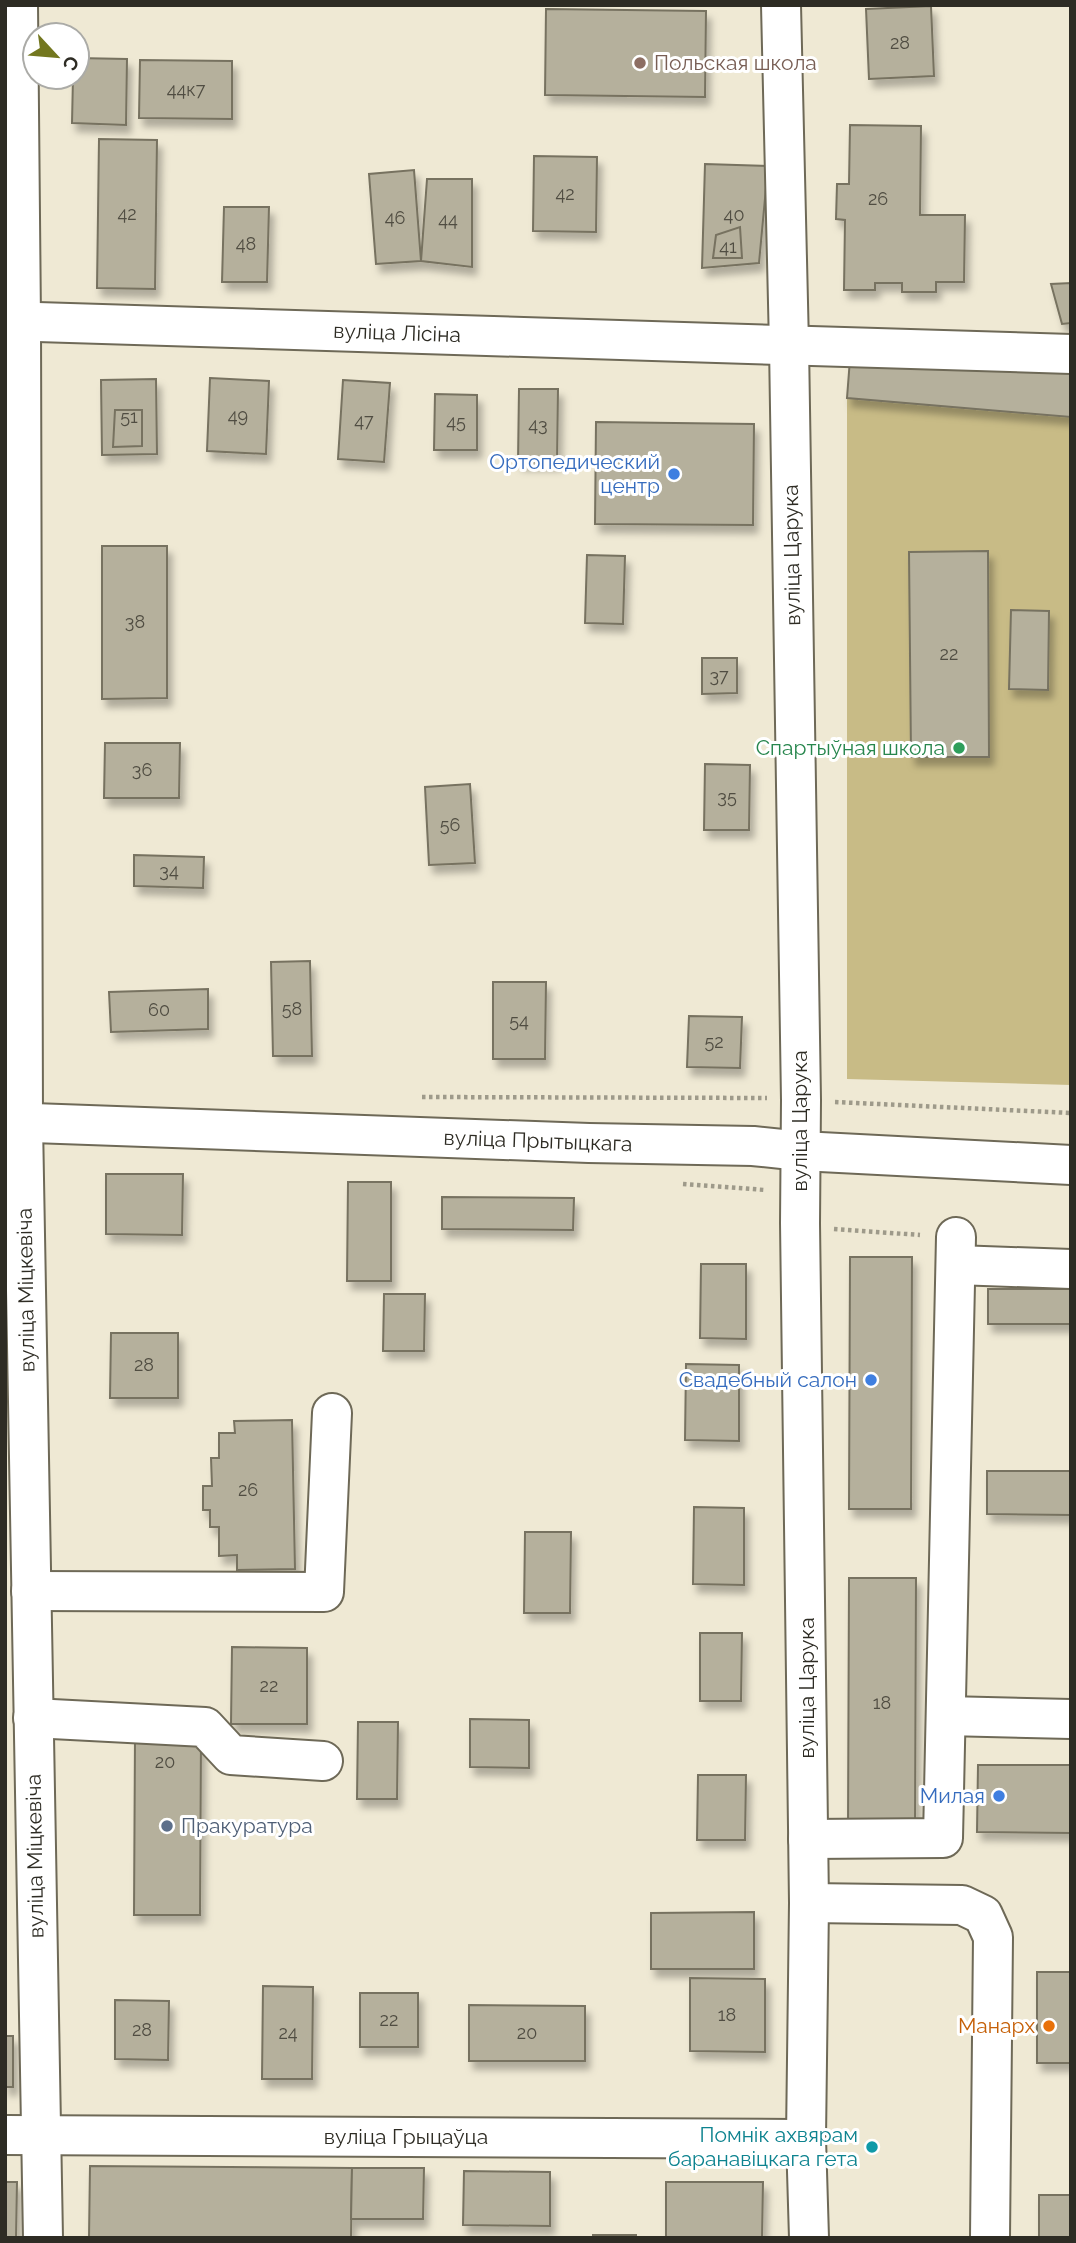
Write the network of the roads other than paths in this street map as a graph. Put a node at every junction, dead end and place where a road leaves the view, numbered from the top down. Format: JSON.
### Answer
{"nodes":[{"id":1,"x":18,"y":5,"type":"edge"},
{"id":2,"x":781,"y":5,"type":"edge"},
{"id":3,"x":13,"y":321,"type":"edge"},
{"id":4,"x":789,"y":345,"type":"junction"},
{"id":5,"x":1071,"y":354,"type":"edge"},
{"id":6,"x":13,"y":868,"type":"edge"},
{"id":7,"x":14,"y":1123,"type":"edge"},
{"id":8,"x":800,"y":1151,"type":"junction"},
{"id":9,"x":1071,"y":1166,"type":"edge"},
{"id":10,"x":1071,"y":1269,"type":"edge"},
{"id":11,"x":332,"y":1413,"type":"dead end"},
{"id":12,"x":22,"y":1578,"type":"edge"},
{"id":13,"x":946,"y":1716,"type":"junction"},
{"id":14,"x":33,"y":1718,"type":"junction"},
{"id":15,"x":1071,"y":1718,"type":"edge"},
{"id":16,"x":323,"y":1761,"type":"dead end"},
{"id":17,"x":808,"y":1839,"type":"junction"},
{"id":18,"x":809,"y":1903,"type":"junction"},
{"id":19,"x":23,"y":2135,"type":"edge"},
{"id":20,"x":806,"y":2138,"type":"junction"},
{"id":21,"x":43,"y":2238,"type":"edge"},
{"id":22,"x":809,"y":2238,"type":"edge"},
{"id":23,"x":990,"y":2238,"type":"edge"}],
"edges":[{"from":1,"to":3,"type":"street","name":"вуліца Міцкевіча"},
{"from":2,"to":4,"type":"street","name":"вуліца Царука"},
{"from":3,"to":4,"type":"street","name":"вуліца Лісіна"},
{"from":3,"to":6,"type":"street","name":"вуліца Міцкевіча"},
{"from":4,"to":5,"type":"street","name":"вуліца Лісіна"},
{"from":4,"to":8,"type":"street","name":"вуліца Царука"},
{"from":6,"to":7,"type":"street","name":"вуліца Міцкевіча"},
{"from":7,"to":8,"type":"street","name":"вуліца Прытыцкага"},
{"from":7,"to":12,"type":"street","name":"вуліца Міцкевіча"},
{"from":8,"to":9,"type":"street","name":"вуліца Прытыцкага"},
{"from":8,"to":17,"type":"street","name":"вуліца Царука"},
{"from":10,"to":13,"type":"street"},
{"from":11,"to":12,"type":"street"},
{"from":12,"to":14,"type":"street","name":"вуліца Міцкевіча"},
{"from":13,"to":15,"type":"street"},
{"from":13,"to":17,"type":"street"},
{"from":14,"to":16,"type":"street"},
{"from":14,"to":19,"type":"street","name":"вуліца Міцкевіча"},
{"from":17,"to":18,"type":"street","name":"вуліца Царука"},
{"from":18,"to":20,"type":"street","name":"вуліца Царука"},
{"from":18,"to":23,"type":"street"},
{"from":19,"to":20,"type":"street","name":"вуліца Грыцаўца"},
{"from":19,"to":21,"type":"street","name":"вуліца Міцкевіча"},
{"from":20,"to":22,"type":"street","name":"вуліца Царука"}]}
